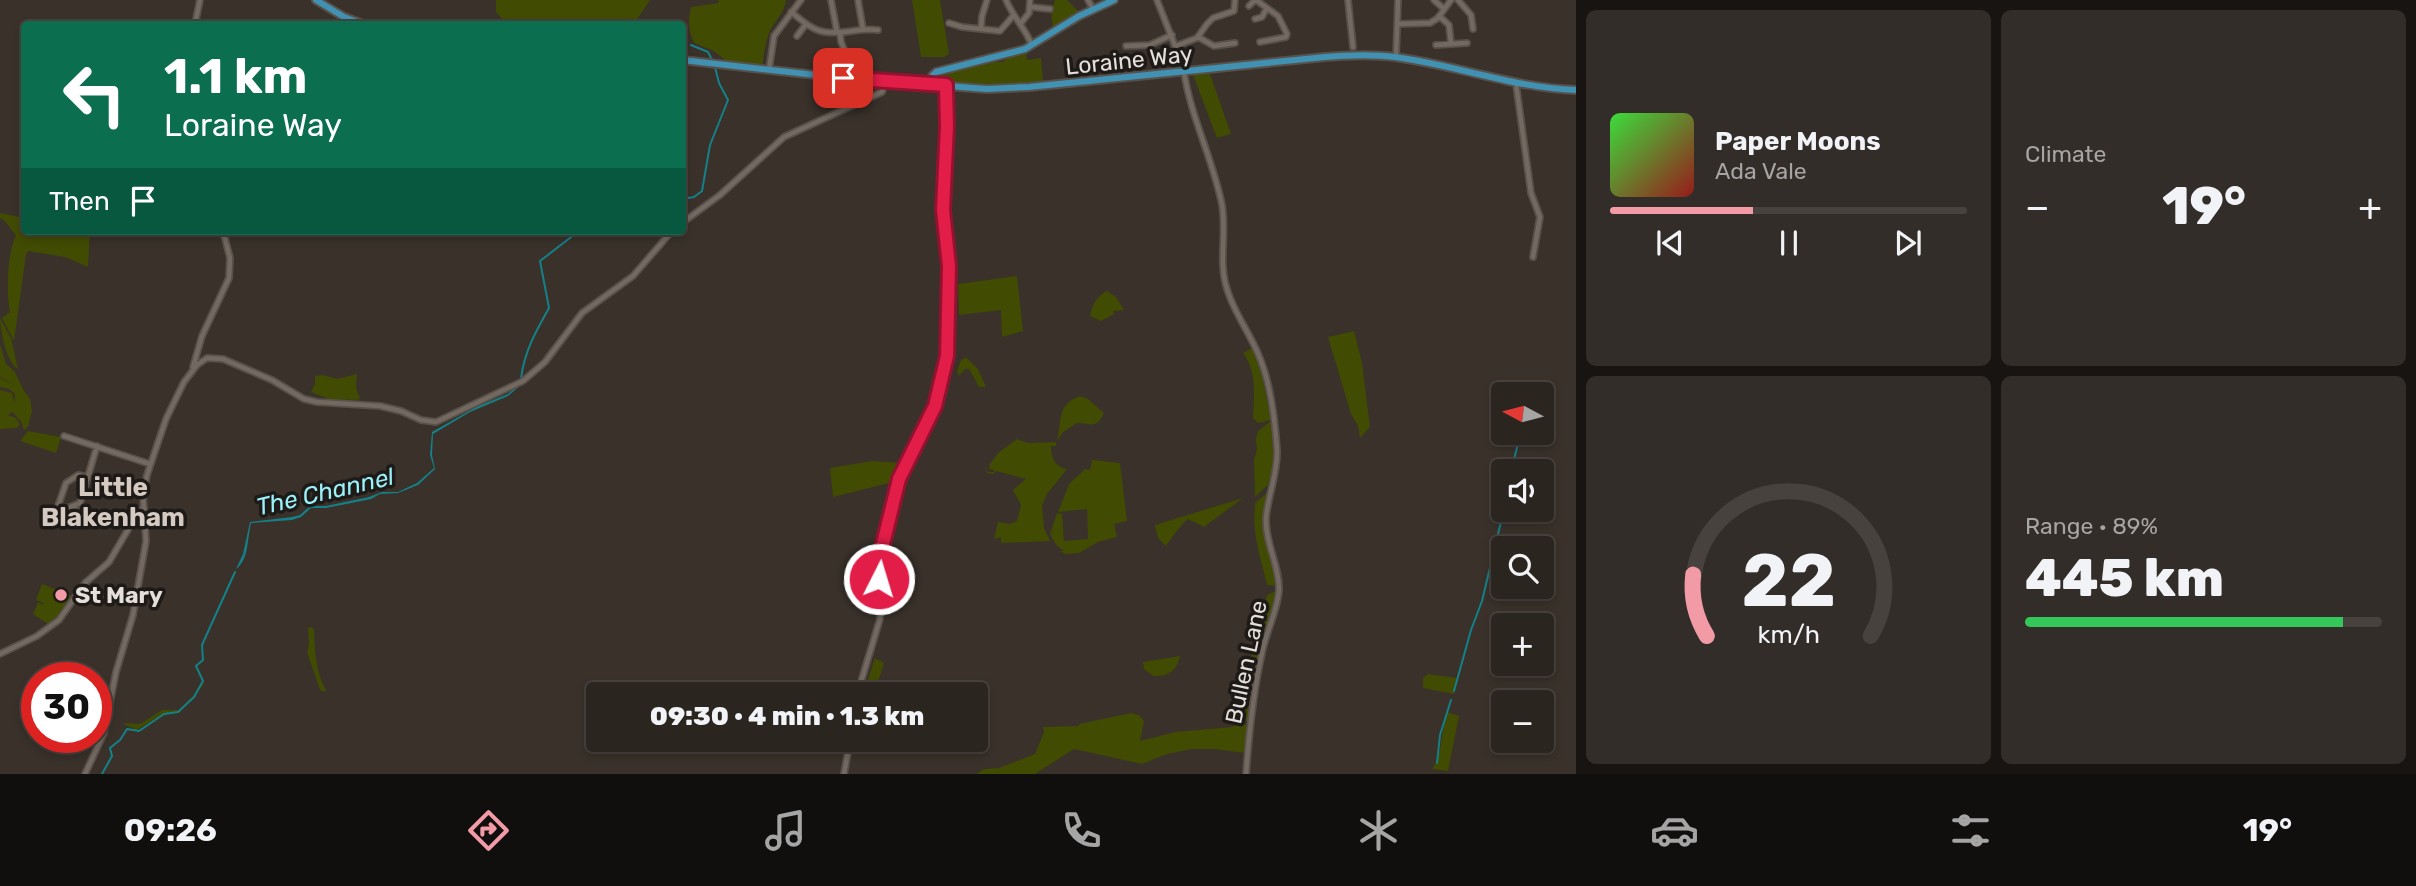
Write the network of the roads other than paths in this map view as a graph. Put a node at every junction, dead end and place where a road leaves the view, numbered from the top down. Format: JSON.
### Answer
{"nodes":[{"id":1,"x":200,"y":0,"type":"edge"},
{"id":2,"x":316,"y":0,"type":"edge"},
{"id":3,"x":801,"y":0,"type":"edge"},
{"id":4,"x":831,"y":0,"type":"edge"},
{"id":5,"x":858,"y":0,"type":"edge"},
{"id":6,"x":987,"y":0,"type":"edge"},
{"id":7,"x":1006,"y":0,"type":"edge"},
{"id":8,"x":1030,"y":0,"type":"edge"},
{"id":9,"x":1088,"y":0,"type":"edge"},
{"id":10,"x":1114,"y":0,"type":"edge"},
{"id":11,"x":1157,"y":0,"type":"edge"},
{"id":12,"x":1235,"y":0,"type":"edge"},
{"id":13,"x":1256,"y":0,"type":"edge"},
{"id":14,"x":1348,"y":0,"type":"edge"},
{"id":15,"x":1398,"y":0,"type":"edge"},
{"id":16,"x":1434,"y":0,"type":"edge"},
{"id":17,"x":1451,"y":0,"type":"edge"},
{"id":18,"x":1458,"y":0,"type":"edge"},
{"id":19,"x":1249,"y":6,"type":"dead end"},
{"id":20,"x":1031,"y":7,"type":"junction"},
{"id":21,"x":1267,"y":8,"type":"junction"},
{"id":22,"x":1443,"y":8,"type":"junction"},
{"id":23,"x":1050,"y":9,"type":"dead end"},
{"id":24,"x":1093,"y":9,"type":"junction"},
{"id":25,"x":792,"y":12,"type":"junction"},
{"id":26,"x":1013,"y":16,"type":"junction"},
{"id":27,"x":1439,"y":16,"type":"junction"},
{"id":28,"x":1255,"y":19,"type":"dead end"},
{"id":29,"x":196,"y":21,"type":"edge"},
{"id":30,"x":355,"y":21,"type":"edge"},
{"id":31,"x":949,"y":23,"type":"dead end"},
{"id":32,"x":1021,"y":23,"type":"junction"},
{"id":33,"x":806,"y":24,"type":"junction"},
{"id":34,"x":1398,"y":24,"type":"junction"},
{"id":35,"x":981,"y":28,"type":"junction"},
{"id":36,"x":863,"y":29,"type":"junction"},
{"id":37,"x":1473,"y":29,"type":"dead end"},
{"id":38,"x":878,"y":30,"type":"dead end"},
{"id":39,"x":838,"y":32,"type":"junction"},
{"id":40,"x":1172,"y":35,"type":"junction"},
{"id":41,"x":797,"y":36,"type":"dead end"},
{"id":42,"x":1198,"y":37,"type":"junction"},
{"id":43,"x":1235,"y":43,"type":"dead end"},
{"id":44,"x":1260,"y":43,"type":"dead end"},
{"id":45,"x":1467,"y":43,"type":"dead end"},
{"id":46,"x":1351,"y":44,"type":"dead end"},
{"id":47,"x":1451,"y":44,"type":"junction"},
{"id":48,"x":1032,"y":45,"type":"junction"},
{"id":49,"x":1436,"y":45,"type":"dead end"},
{"id":50,"x":1126,"y":46,"type":"dead end"},
{"id":51,"x":1176,"y":46,"type":"junction"},
{"id":52,"x":1180,"y":56,"type":"dead end"},
{"id":53,"x":1396,"y":57,"type":"junction"},
{"id":54,"x":848,"y":58,"type":"dead end"},
{"id":55,"x":686,"y":60,"type":"edge"},
{"id":56,"x":769,"y":69,"type":"junction"},
{"id":57,"x":1184,"y":72,"type":"junction"},
{"id":58,"x":886,"y":80,"type":"junction"},
{"id":59,"x":931,"y":84,"type":"junction"},
{"id":60,"x":1516,"y":84,"type":"junction"},
{"id":61,"x":946,"y":85,"type":"junction"},
{"id":62,"x":1576,"y":90,"type":"edge"},
{"id":63,"x":686,"y":220,"type":"edge"},
{"id":64,"x":224,"y":235,"type":"edge"},
{"id":65,"x":669,"y":235,"type":"edge"},
{"id":66,"x":1533,"y":257,"type":"dead end"},
{"id":67,"x":196,"y":356,"type":"junction"},
{"id":68,"x":202,"y":360,"type":"junction"},
{"id":69,"x":192,"y":371,"type":"junction"},
{"id":70,"x":64,"y":436,"type":"dead end"},
{"id":71,"x":97,"y":446,"type":"junction"},
{"id":72,"x":150,"y":464,"type":"junction"},
{"id":73,"x":86,"y":477,"type":"junction"},
{"id":74,"x":74,"y":507,"type":"junction"},
{"id":75,"x":144,"y":508,"type":"junction"},
{"id":76,"x":85,"y":516,"type":"dead end"},
{"id":77,"x":0,"y":654,"type":"edge"},
{"id":78,"x":861,"y":682,"type":"edge"},
{"id":79,"x":848,"y":752,"type":"edge"},
{"id":80,"x":85,"y":774,"type":"edge"},
{"id":81,"x":844,"y":774,"type":"edge"},
{"id":82,"x":1246,"y":774,"type":"edge"}],
"edges":[{"from":1,"to":29,"type":"street"},
{"from":2,"to":30,"type":"main road"},
{"from":3,"to":25,"type":"street"},
{"from":4,"to":39,"type":"street"},
{"from":5,"to":36,"type":"street"},
{"from":6,"to":35,"type":"street"},
{"from":7,"to":26,"type":"street"},
{"from":8,"to":20,"type":"street"},
{"from":9,"to":24,"type":"street"},
{"from":10,"to":24,"type":"main road"},
{"from":11,"to":40,"type":"street"},
{"from":12,"to":42,"type":"street"},
{"from":13,"to":19,"type":"street"},
{"from":13,"to":21,"type":"street"},
{"from":14,"to":46,"type":"street"},
{"from":15,"to":34,"type":"street"},
{"from":16,"to":22,"type":"street"},
{"from":17,"to":22,"type":"street"},
{"from":18,"to":37,"type":"street"},
{"from":20,"to":23,"type":"street"},
{"from":20,"to":32,"type":"street"},
{"from":21,"to":28,"type":"street"},
{"from":21,"to":44,"type":"street"},
{"from":22,"to":27,"type":"street"},
{"from":24,"to":48,"type":"main road"},
{"from":25,"to":33,"type":"street"},
{"from":25,"to":56,"type":"street"},
{"from":26,"to":32,"type":"street"},
{"from":26,"to":35,"type":"street"},
{"from":27,"to":34,"type":"street"},
{"from":27,"to":47,"type":"street"},
{"from":31,"to":35,"type":"street"},
{"from":32,"to":48,"type":"street"},
{"from":33,"to":39,"type":"street"},
{"from":33,"to":41,"type":"street"},
{"from":34,"to":53,"type":"street"},
{"from":36,"to":38,"type":"street"},
{"from":36,"to":39,"type":"street"},
{"from":39,"to":54,"type":"street"},
{"from":40,"to":50,"type":"street"},
{"from":40,"to":51,"type":"street"},
{"from":42,"to":43,"type":"street"},
{"from":42,"to":51,"type":"street"},
{"from":45,"to":47,"type":"street"},
{"from":47,"to":49,"type":"street"},
{"from":48,"to":59,"type":"main road"},
{"from":51,"to":52,"type":"street"},
{"from":53,"to":57,"type":"main road","name":"Loraine Way"},
{"from":53,"to":60,"type":"main road","name":"Loraine Way"},
{"from":55,"to":56,"type":"main road","name":"Loraine Way"},
{"from":56,"to":58,"type":"main road","name":"Loraine Way"},
{"from":57,"to":61,"type":"main road","name":"Loraine Way"},
{"from":57,"to":82,"type":"street","name":"Bullen Lane"},
{"from":58,"to":59,"type":"main road","name":"Loraine Way"},
{"from":58,"to":63,"type":"street"},
{"from":59,"to":61,"type":"main road","name":"Loraine Way"},
{"from":60,"to":62,"type":"main road","name":"Loraine Way"},
{"from":60,"to":66,"type":"street"},
{"from":61,"to":78,"type":"street"},
{"from":64,"to":67,"type":"street"},
{"from":65,"to":68,"type":"street"},
{"from":67,"to":68,"type":"street"},
{"from":67,"to":69,"type":"street"},
{"from":68,"to":69,"type":"street"},
{"from":69,"to":72,"type":"street"},
{"from":70,"to":71,"type":"street"},
{"from":71,"to":72,"type":"street"},
{"from":71,"to":73,"type":"street"},
{"from":72,"to":75,"type":"street"},
{"from":73,"to":74,"type":"street"},
{"from":73,"to":74,"type":"street"},
{"from":74,"to":76,"type":"street"},
{"from":75,"to":77,"type":"street"},
{"from":75,"to":80,"type":"street"},
{"from":79,"to":81,"type":"street"}]}
